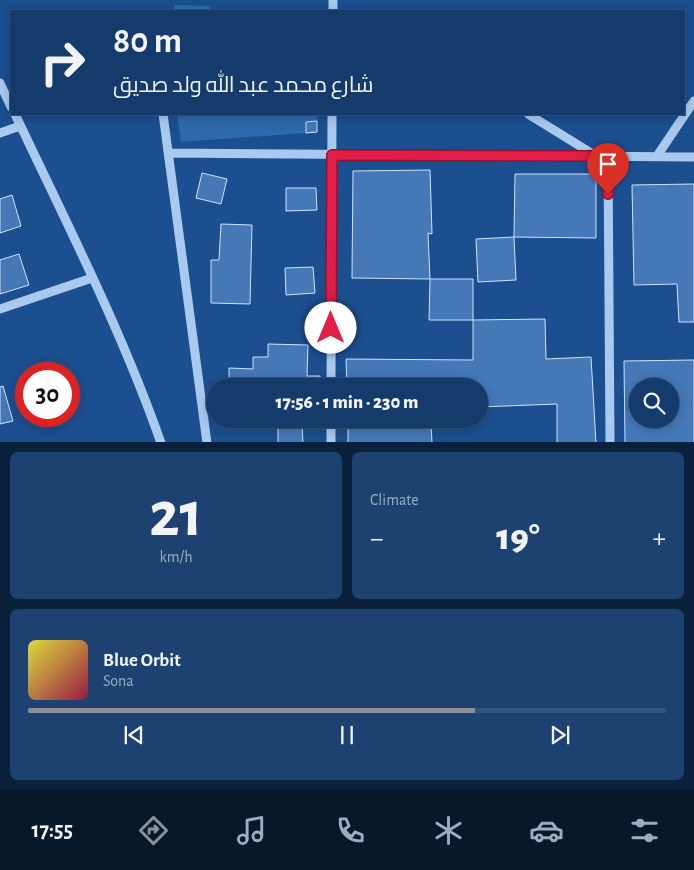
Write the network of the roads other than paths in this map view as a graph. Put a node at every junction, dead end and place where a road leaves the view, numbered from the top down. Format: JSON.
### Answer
{"nodes":[{"id":1,"x":0,"y":83,"type":"edge"},
{"id":2,"x":694,"y":101,"type":"edge"},
{"id":3,"x":10,"y":105,"type":"edge"},
{"id":4,"x":685,"y":114,"type":"edge"},
{"id":5,"x":14,"y":115,"type":"edge"},
{"id":6,"x":163,"y":115,"type":"edge"},
{"id":7,"x":332,"y":115,"type":"edge"},
{"id":8,"x":530,"y":115,"type":"edge"},
{"id":9,"x":685,"y":115,"type":"edge"},
{"id":10,"x":20,"y":126,"type":"junction"},
{"id":11,"x":0,"y":133,"type":"edge"},
{"id":12,"x":169,"y":153,"type":"junction"},
{"id":13,"x":332,"y":155,"type":"junction"},
{"id":14,"x":596,"y":156,"type":"junction"},
{"id":15,"x":608,"y":156,"type":"junction"},
{"id":16,"x":657,"y":156,"type":"junction"},
{"id":17,"x":694,"y":157,"type":"edge"},
{"id":18,"x":92,"y":278,"type":"junction"},
{"id":19,"x":0,"y":309,"type":"edge"},
{"id":20,"x":331,"y":378,"type":"edge"},
{"id":21,"x":331,"y":428,"type":"edge"},
{"id":22,"x":160,"y":442,"type":"edge"},
{"id":23,"x":207,"y":442,"type":"edge"},
{"id":24,"x":331,"y":442,"type":"edge"},
{"id":25,"x":610,"y":442,"type":"edge"}],
"edges":[{"from":1,"to":3,"type":"street"},
{"from":2,"to":4,"type":"street"},
{"from":5,"to":10,"type":"street"},
{"from":6,"to":12,"type":"street"},
{"from":7,"to":13,"type":"street"},
{"from":8,"to":14,"type":"street"},
{"from":9,"to":16,"type":"street"},
{"from":10,"to":11,"type":"street"},
{"from":10,"to":18,"type":"street"},
{"from":12,"to":13,"type":"street"},
{"from":12,"to":23,"type":"street"},
{"from":13,"to":14,"type":"street"},
{"from":13,"to":20,"type":"street"},
{"from":14,"to":15,"type":"street"},
{"from":15,"to":16,"type":"street"},
{"from":15,"to":25,"type":"street"},
{"from":16,"to":17,"type":"street"},
{"from":18,"to":19,"type":"street"},
{"from":18,"to":22,"type":"street"},
{"from":21,"to":24,"type":"street"}]}
